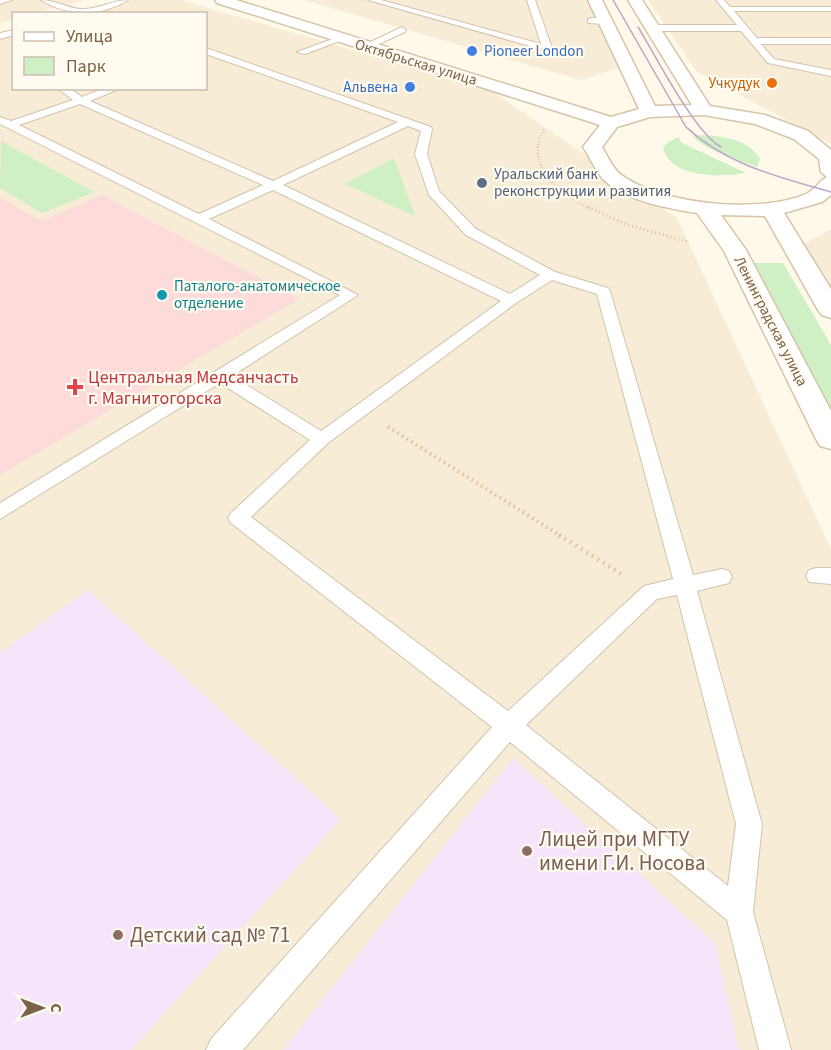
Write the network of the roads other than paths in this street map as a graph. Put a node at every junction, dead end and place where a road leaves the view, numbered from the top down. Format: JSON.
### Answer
{"nodes":[{"id":1,"x":8,"y":0,"type":"edge"},
{"id":2,"x":45,"y":0,"type":"edge"},
{"id":3,"x":124,"y":0,"type":"edge"},
{"id":4,"x":222,"y":0,"type":"edge"},
{"id":5,"x":372,"y":0,"type":"edge"},
{"id":6,"x":531,"y":0,"type":"edge"},
{"id":7,"x":595,"y":0,"type":"edge"},
{"id":8,"x":635,"y":0,"type":"edge"},
{"id":9,"x":720,"y":0,"type":"edge"},
{"id":10,"x":0,"y":2,"type":"edge"},
{"id":11,"x":727,"y":9,"type":"junction"},
{"id":12,"x":831,"y":9,"type":"edge"},
{"id":13,"x":77,"y":12,"type":"edge"},
{"id":14,"x":83,"y":12,"type":"edge"},
{"id":15,"x":424,"y":21,"type":"dead end"},
{"id":16,"x":447,"y":21,"type":"junction"},
{"id":17,"x":653,"y":28,"type":"junction"},
{"id":18,"x":743,"y":28,"type":"junction"},
{"id":19,"x":402,"y":30,"type":"dead end"},
{"id":20,"x":341,"y":39,"type":"junction"},
{"id":21,"x":754,"y":40,"type":"junction"},
{"id":22,"x":831,"y":41,"type":"edge"},
{"id":23,"x":365,"y":46,"type":"junction"},
{"id":24,"x":207,"y":51,"type":"edge"},
{"id":25,"x":302,"y":52,"type":"dead end"},
{"id":26,"x":217,"y":55,"type":"junction"},
{"id":27,"x":207,"y":58,"type":"edge"},
{"id":28,"x":268,"y":64,"type":"dead end"},
{"id":29,"x":256,"y":69,"type":"junction"},
{"id":30,"x":831,"y":73,"type":"edge"},
{"id":31,"x":65,"y":90,"type":"edge"},
{"id":32,"x":110,"y":90,"type":"edge"},
{"id":33,"x":81,"y":100,"type":"junction"},
{"id":34,"x":704,"y":110,"type":"junction"},
{"id":35,"x":649,"y":112,"type":"junction"},
{"id":36,"x":408,"y":122,"type":"junction"},
{"id":37,"x":5,"y":123,"type":"edge"},
{"id":38,"x":611,"y":123,"type":"junction"},
{"id":39,"x":831,"y":172,"type":"edge"},
{"id":40,"x":831,"y":182,"type":"edge"},
{"id":41,"x":276,"y":186,"type":"junction"},
{"id":42,"x":824,"y":200,"type":"edge"},
{"id":43,"x":704,"y":208,"type":"junction"},
{"id":44,"x":772,"y":210,"type":"junction"},
{"id":45,"x":200,"y":219,"type":"junction"},
{"id":46,"x":550,"y":275,"type":"junction"},
{"id":47,"x":511,"y":300,"type":"junction"},
{"id":48,"x":831,"y":310,"type":"edge"},
{"id":49,"x":220,"y":376,"type":"junction"},
{"id":50,"x":322,"y":439,"type":"junction"},
{"id":51,"x":831,"y":439,"type":"edge"},
{"id":52,"x":0,"y":512,"type":"edge"},
{"id":53,"x":722,"y":577,"type":"dead end"},
{"id":54,"x":685,"y":585,"type":"junction"},
{"id":55,"x":509,"y":726,"type":"junction"},
{"id":56,"x":739,"y":912,"type":"junction"},
{"id":57,"x":222,"y":1050,"type":"edge"},
{"id":58,"x":776,"y":1050,"type":"edge"}],
"edges":[{"from":1,"to":10,"type":"lane"},
{"from":2,"to":13,"type":"lane"},
{"from":3,"to":14,"type":"lane"},
{"from":4,"to":20,"type":"main road","name":"Октябрьская улица"},
{"from":5,"to":16,"type":"lane"},
{"from":6,"to":16,"type":"lane"},
{"from":7,"to":35,"type":"main road"},
{"from":8,"to":17,"type":"main road"},
{"from":9,"to":11,"type":"lane"},
{"from":11,"to":12,"type":"lane"},
{"from":11,"to":18,"type":"lane"},
{"from":15,"to":16,"type":"lane"},
{"from":17,"to":18,"type":"lane"},
{"from":17,"to":34,"type":"main road"},
{"from":18,"to":21,"type":"lane"},
{"from":19,"to":23,"type":"lane"},
{"from":20,"to":23,"type":"main road","name":"Октябрьская улица"},
{"from":20,"to":25,"type":"lane"},
{"from":21,"to":22,"type":"lane"},
{"from":21,"to":30,"type":"lane"},
{"from":23,"to":38,"type":"main road","name":"Октябрьская улица"},
{"from":24,"to":26,"type":"lane"},
{"from":26,"to":27,"type":"lane"},
{"from":26,"to":29,"type":"lane"},
{"from":28,"to":29,"type":"lane"},
{"from":29,"to":36,"type":"lane"},
{"from":31,"to":33,"type":"lane"},
{"from":32,"to":33,"type":"lane"},
{"from":33,"to":37,"type":"lane"},
{"from":33,"to":41,"type":"lane"},
{"from":34,"to":35,"type":"main road"},
{"from":34,"to":39,"type":"main road"},
{"from":35,"to":38,"type":"main road"},
{"from":36,"to":41,"type":"lane"},
{"from":36,"to":46,"type":"lane"},
{"from":37,"to":45,"type":"lane"},
{"from":38,"to":43,"type":"main road"},
{"from":40,"to":42,"type":"main road"},
{"from":41,"to":45,"type":"lane"},
{"from":41,"to":47,"type":"lane"},
{"from":42,"to":44,"type":"main road"},
{"from":43,"to":44,"type":"main road"},
{"from":43,"to":51,"type":"main road","name":"Ленинградская улица"},
{"from":44,"to":48,"type":"main road"},
{"from":45,"to":49,"type":"lane"},
{"from":46,"to":47,"type":"lane"},
{"from":46,"to":54,"type":"lane"},
{"from":47,"to":50,"type":"lane"},
{"from":49,"to":50,"type":"lane"},
{"from":49,"to":52,"type":"lane"},
{"from":50,"to":55,"type":"lane"},
{"from":53,"to":54,"type":"lane"},
{"from":54,"to":55,"type":"lane"},
{"from":54,"to":56,"type":"lane"},
{"from":55,"to":56,"type":"lane"},
{"from":55,"to":57,"type":"lane"},
{"from":56,"to":58,"type":"lane"}]}
